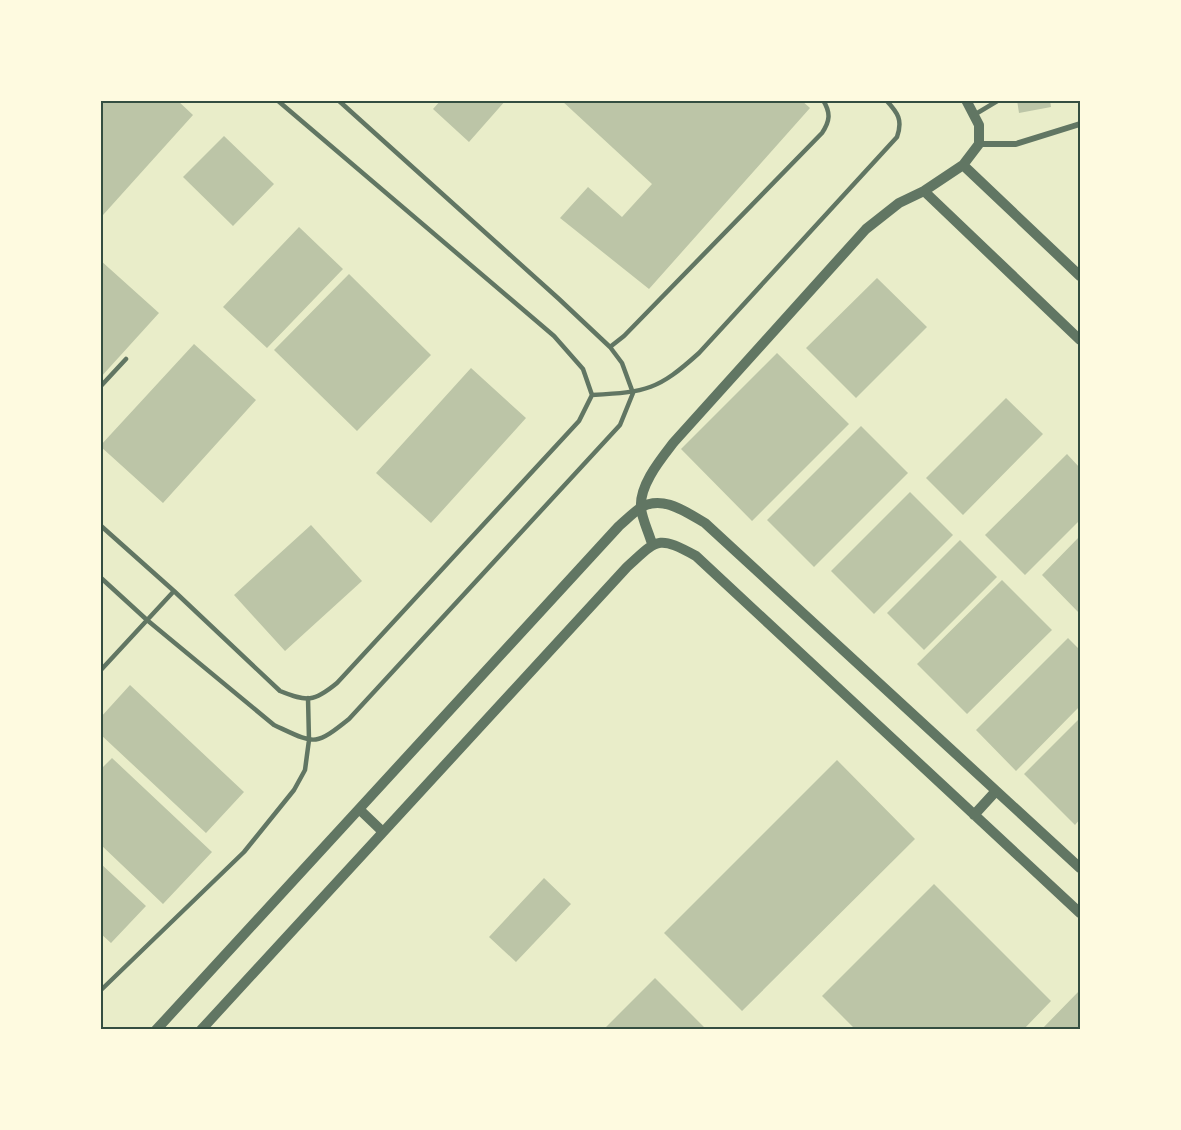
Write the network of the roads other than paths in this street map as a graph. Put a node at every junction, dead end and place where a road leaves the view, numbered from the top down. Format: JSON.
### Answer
{"nodes":[{"id":1,"x":278,"y":100,"type":"edge"},
{"id":2,"x":338,"y":100,"type":"edge"},
{"id":3,"x":824,"y":100,"type":"edge"},
{"id":4,"x":886,"y":100,"type":"edge"},
{"id":5,"x":966,"y":100,"type":"edge"},
{"id":6,"x":999,"y":100,"type":"edge"},
{"id":7,"x":974,"y":115,"type":"junction"},
{"id":8,"x":1080,"y":124,"type":"edge"},
{"id":9,"x":979,"y":144,"type":"junction"},
{"id":10,"x":963,"y":165,"type":"junction"},
{"id":11,"x":924,"y":191,"type":"junction"},
{"id":12,"x":1080,"y":276,"type":"edge"},
{"id":13,"x":1080,"y":340,"type":"edge"},
{"id":14,"x":610,"y":347,"type":"junction"},
{"id":15,"x":126,"y":359,"type":"dead end"},
{"id":16,"x":100,"y":387,"type":"edge"},
{"id":17,"x":633,"y":393,"type":"junction"},
{"id":18,"x":592,"y":394,"type":"junction"},
{"id":19,"x":641,"y":507,"type":"junction"},
{"id":20,"x":100,"y":525,"type":"edge"},
{"id":21,"x":652,"y":544,"type":"junction"},
{"id":22,"x":100,"y":577,"type":"edge"},
{"id":23,"x":174,"y":591,"type":"junction"},
{"id":24,"x":147,"y":620,"type":"junction"},
{"id":25,"x":100,"y":671,"type":"edge"},
{"id":26,"x":308,"y":698,"type":"junction"},
{"id":27,"x":309,"y":740,"type":"junction"},
{"id":28,"x":996,"y":790,"type":"junction"},
{"id":29,"x":359,"y":809,"type":"junction"},
{"id":30,"x":974,"y":814,"type":"junction"},
{"id":31,"x":383,"y":832,"type":"junction"},
{"id":32,"x":1080,"y":868,"type":"edge"},
{"id":33,"x":1080,"y":914,"type":"edge"},
{"id":34,"x":100,"y":991,"type":"edge"},
{"id":35,"x":156,"y":1029,"type":"edge"},
{"id":36,"x":201,"y":1029,"type":"edge"}],
"edges":[{"from":1,"to":18,"type":"lane"},
{"from":2,"to":14,"type":"lane"},
{"from":3,"to":14,"type":"lane"},
{"from":4,"to":17,"type":"lane"},
{"from":5,"to":7,"type":"street"},
{"from":6,"to":7,"type":"lane"},
{"from":7,"to":9,"type":"street"},
{"from":8,"to":9,"type":"street"},
{"from":9,"to":10,"type":"street"},
{"from":10,"to":11,"type":"street"},
{"from":10,"to":12,"type":"street"},
{"from":11,"to":13,"type":"street"},
{"from":11,"to":19,"type":"street"},
{"from":14,"to":17,"type":"lane"},
{"from":15,"to":16,"type":"lane"},
{"from":17,"to":18,"type":"lane"},
{"from":17,"to":27,"type":"lane"},
{"from":18,"to":26,"type":"lane"},
{"from":19,"to":21,"type":"street"},
{"from":19,"to":28,"type":"street"},
{"from":19,"to":29,"type":"street"},
{"from":20,"to":23,"type":"lane"},
{"from":21,"to":30,"type":"street"},
{"from":21,"to":31,"type":"street"},
{"from":22,"to":24,"type":"lane"},
{"from":23,"to":24,"type":"lane"},
{"from":23,"to":26,"type":"lane"},
{"from":24,"to":25,"type":"lane"},
{"from":24,"to":27,"type":"lane"},
{"from":26,"to":27,"type":"lane"},
{"from":27,"to":34,"type":"lane"},
{"from":28,"to":30,"type":"street"},
{"from":28,"to":32,"type":"street"},
{"from":29,"to":31,"type":"street"},
{"from":29,"to":35,"type":"street"},
{"from":30,"to":33,"type":"street"},
{"from":31,"to":36,"type":"street"}]}
